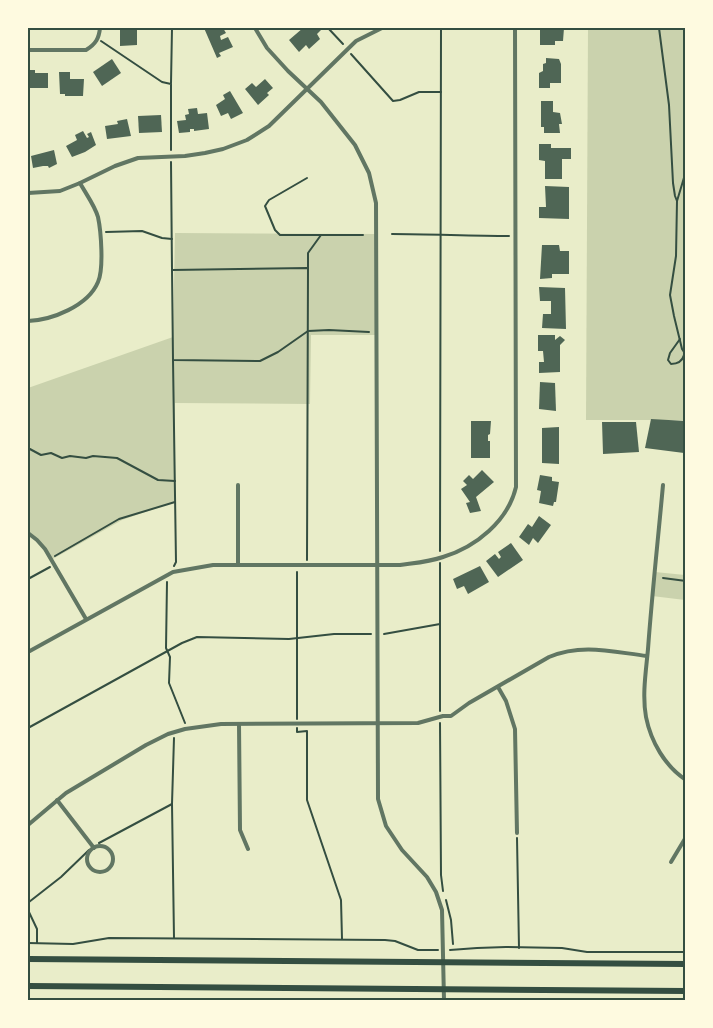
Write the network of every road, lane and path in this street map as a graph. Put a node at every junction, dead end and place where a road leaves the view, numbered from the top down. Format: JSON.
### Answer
{"nodes":[{"id":1,"x":100,"y":28,"type":"edge"},
{"id":2,"x":172,"y":28,"type":"edge"},
{"id":3,"x":255,"y":28,"type":"edge"},
{"id":4,"x":328,"y":28,"type":"edge"},
{"id":5,"x":382,"y":28,"type":"edge"},
{"id":6,"x":441,"y":28,"type":"edge"},
{"id":7,"x":515,"y":28,"type":"edge"},
{"id":8,"x":659,"y":28,"type":"edge"},
{"id":9,"x":98,"y":39,"type":"junction"},
{"id":10,"x":28,"y":50,"type":"edge"},
{"id":11,"x":348,"y":50,"type":"junction"},
{"id":12,"x":171,"y":84,"type":"junction"},
{"id":13,"x":306,"y":89,"type":"junction"},
{"id":14,"x":441,"y":92,"type":"junction"},
{"id":15,"x":171,"y":155,"type":"junction"},
{"id":16,"x":686,"y":171,"type":"edge"},
{"id":17,"x":307,"y":178,"type":"dead end"},
{"id":18,"x":80,"y":183,"type":"junction"},
{"id":19,"x":28,"y":192,"type":"edge"},
{"id":20,"x":678,"y":201,"type":"junction"},
{"id":21,"x":100,"y":232,"type":"junction"},
{"id":22,"x":392,"y":234,"type":"dead end"},
{"id":23,"x":440,"y":234,"type":"junction"},
{"id":24,"x":321,"y":235,"type":"junction"},
{"id":25,"x":363,"y":235,"type":"dead end"},
{"id":26,"x":516,"y":236,"type":"junction"},
{"id":27,"x":172,"y":239,"type":"junction"},
{"id":28,"x":308,"y":268,"type":"junction"},
{"id":29,"x":172,"y":270,"type":"junction"},
{"id":30,"x":28,"y":321,"type":"edge"},
{"id":31,"x":308,"y":331,"type":"junction"},
{"id":32,"x":378,"y":332,"type":"junction"},
{"id":33,"x":680,"y":339,"type":"junction"},
{"id":34,"x":685,"y":355,"type":"edge"},
{"id":35,"x":173,"y":360,"type":"junction"},
{"id":36,"x":28,"y":448,"type":"edge"},
{"id":37,"x":175,"y":481,"type":"junction"},
{"id":38,"x":238,"y":485,"type":"dead end"},
{"id":39,"x":663,"y":486,"type":"dead end"},
{"id":40,"x":175,"y":502,"type":"junction"},
{"id":41,"x":28,"y":533,"type":"edge"},
{"id":42,"x":440,"y":558,"type":"junction"},
{"id":43,"x":53,"y":562,"type":"junction"},
{"id":44,"x":238,"y":564,"type":"junction"},
{"id":45,"x":307,"y":564,"type":"junction"},
{"id":46,"x":377,"y":565,"type":"junction"},
{"id":47,"x":171,"y":572,"type":"junction"},
{"id":48,"x":663,"y":578,"type":"dead end"},
{"id":49,"x":28,"y":579,"type":"edge"},
{"id":50,"x":686,"y":581,"type":"edge"},
{"id":51,"x":86,"y":619,"type":"junction"},
{"id":52,"x":440,"y":624,"type":"junction"},
{"id":53,"x":377,"y":634,"type":"junction"},
{"id":54,"x":296,"y":639,"type":"junction"},
{"id":55,"x":167,"y":651,"type":"junction"},
{"id":56,"x":28,"y":652,"type":"edge"},
{"id":57,"x":647,"y":656,"type":"junction"},
{"id":58,"x":498,"y":687,"type":"junction"},
{"id":59,"x":440,"y":717,"type":"junction"},
{"id":60,"x":239,"y":724,"type":"junction"},
{"id":61,"x":297,"y":724,"type":"junction"},
{"id":62,"x":377,"y":724,"type":"junction"},
{"id":63,"x":28,"y":728,"type":"edge"},
{"id":64,"x":187,"y":729,"type":"junction"},
{"id":65,"x":686,"y":780,"type":"edge"},
{"id":66,"x":58,"y":800,"type":"junction"},
{"id":67,"x":28,"y":825,"type":"edge"},
{"id":68,"x":517,"y":833,"type":"joint"},
{"id":69,"x":686,"y":837,"type":"edge"},
{"id":70,"x":94,"y":848,"type":"junction"},
{"id":71,"x":248,"y":849,"type":"dead end"},
{"id":72,"x":672,"y":862,"type":"dead end"},
{"id":73,"x":28,"y":910,"type":"edge"},
{"id":74,"x":174,"y":938,"type":"junction"},
{"id":75,"x":342,"y":939,"type":"junction"},
{"id":76,"x":28,"y":943,"type":"edge"},
{"id":77,"x":37,"y":943,"type":"junction"},
{"id":78,"x":453,"y":944,"type":"dead end"},
{"id":79,"x":519,"y":948,"type":"junction"},
{"id":80,"x":434,"y":950,"type":"dead end"},
{"id":81,"x":451,"y":950,"type":"dead end"},
{"id":82,"x":686,"y":952,"type":"edge"},
{"id":83,"x":28,"y":959,"type":"edge"},
{"id":84,"x":443,"y":962,"type":"junction"},
{"id":85,"x":686,"y":964,"type":"edge"},
{"id":86,"x":28,"y":986,"type":"edge"},
{"id":87,"x":444,"y":989,"type":"junction"},
{"id":88,"x":686,"y":991,"type":"edge"},
{"id":89,"x":444,"y":1000,"type":"edge"}],
"edges":[{"from":1,"to":9,"type":"street"},
{"from":2,"to":12,"type":"path"},
{"from":3,"to":13,"type":"street"},
{"from":4,"to":11,"type":"path"},
{"from":5,"to":11,"type":"street"},
{"from":6,"to":14,"type":"path"},
{"from":7,"to":26,"type":"street"},
{"from":8,"to":20,"type":"path"},
{"from":9,"to":10,"type":"street"},
{"from":9,"to":12,"type":"path"},
{"from":11,"to":13,"type":"street"},
{"from":11,"to":14,"type":"path"},
{"from":12,"to":15,"type":"path"},
{"from":13,"to":15,"type":"street"},
{"from":13,"to":32,"type":"street"},
{"from":14,"to":23,"type":"path"},
{"from":15,"to":18,"type":"street"},
{"from":15,"to":27,"type":"path"},
{"from":16,"to":20,"type":"path"},
{"from":17,"to":24,"type":"path"},
{"from":18,"to":19,"type":"street"},
{"from":18,"to":21,"type":"street"},
{"from":20,"to":33,"type":"path"},
{"from":21,"to":27,"type":"path"},
{"from":21,"to":30,"type":"street"},
{"from":22,"to":23,"type":"path"},
{"from":23,"to":26,"type":"path"},
{"from":23,"to":42,"type":"path"},
{"from":24,"to":25,"type":"path"},
{"from":24,"to":28,"type":"path"},
{"from":26,"to":42,"type":"street"},
{"from":27,"to":29,"type":"path"},
{"from":28,"to":29,"type":"path"},
{"from":28,"to":31,"type":"path"},
{"from":29,"to":35,"type":"path"},
{"from":31,"to":32,"type":"path"},
{"from":31,"to":35,"type":"path"},
{"from":31,"to":45,"type":"path"},
{"from":32,"to":46,"type":"street"},
{"from":33,"to":34,"type":"path"},
{"from":33,"to":34,"type":"path"},
{"from":35,"to":37,"type":"path"},
{"from":36,"to":37,"type":"path"},
{"from":37,"to":40,"type":"path"},
{"from":38,"to":44,"type":"street"},
{"from":39,"to":57,"type":"street"},
{"from":40,"to":43,"type":"path"},
{"from":40,"to":47,"type":"path"},
{"from":41,"to":43,"type":"street"},
{"from":42,"to":46,"type":"street"},
{"from":42,"to":52,"type":"path"},
{"from":43,"to":49,"type":"path"},
{"from":43,"to":51,"type":"street"},
{"from":44,"to":45,"type":"street"},
{"from":44,"to":47,"type":"street"},
{"from":45,"to":46,"type":"street"},
{"from":45,"to":54,"type":"path"},
{"from":46,"to":53,"type":"street"},
{"from":47,"to":51,"type":"street"},
{"from":47,"to":55,"type":"path"},
{"from":48,"to":50,"type":"path"},
{"from":51,"to":56,"type":"street"},
{"from":52,"to":53,"type":"path"},
{"from":52,"to":59,"type":"path"},
{"from":53,"to":54,"type":"path"},
{"from":53,"to":62,"type":"street"},
{"from":54,"to":55,"type":"path"},
{"from":54,"to":61,"type":"path"},
{"from":55,"to":63,"type":"path"},
{"from":55,"to":64,"type":"path"},
{"from":57,"to":58,"type":"street"},
{"from":57,"to":65,"type":"street"},
{"from":58,"to":59,"type":"street"},
{"from":58,"to":68,"type":"street"},
{"from":59,"to":62,"type":"street"},
{"from":59,"to":78,"type":"path"},
{"from":60,"to":61,"type":"street"},
{"from":60,"to":64,"type":"street"},
{"from":60,"to":71,"type":"street"},
{"from":61,"to":62,"type":"street"},
{"from":61,"to":75,"type":"path"},
{"from":62,"to":84,"type":"street"},
{"from":64,"to":66,"type":"street"},
{"from":64,"to":74,"type":"path"},
{"from":66,"to":67,"type":"street"},
{"from":66,"to":70,"type":"street"},
{"from":68,"to":79,"type":"path"},
{"from":69,"to":72,"type":"street"},
{"from":70,"to":70,"type":"street"},
{"from":73,"to":77,"type":"path"},
{"from":74,"to":75,"type":"path"},
{"from":74,"to":77,"type":"path"},
{"from":75,"to":80,"type":"path"},
{"from":76,"to":77,"type":"path"},
{"from":79,"to":81,"type":"path"},
{"from":79,"to":82,"type":"path"},
{"from":83,"to":84,"type":"main road"},
{"from":84,"to":85,"type":"main road"},
{"from":84,"to":87,"type":"street"},
{"from":86,"to":87,"type":"main road"},
{"from":87,"to":88,"type":"main road"},
{"from":87,"to":89,"type":"street"}]}
